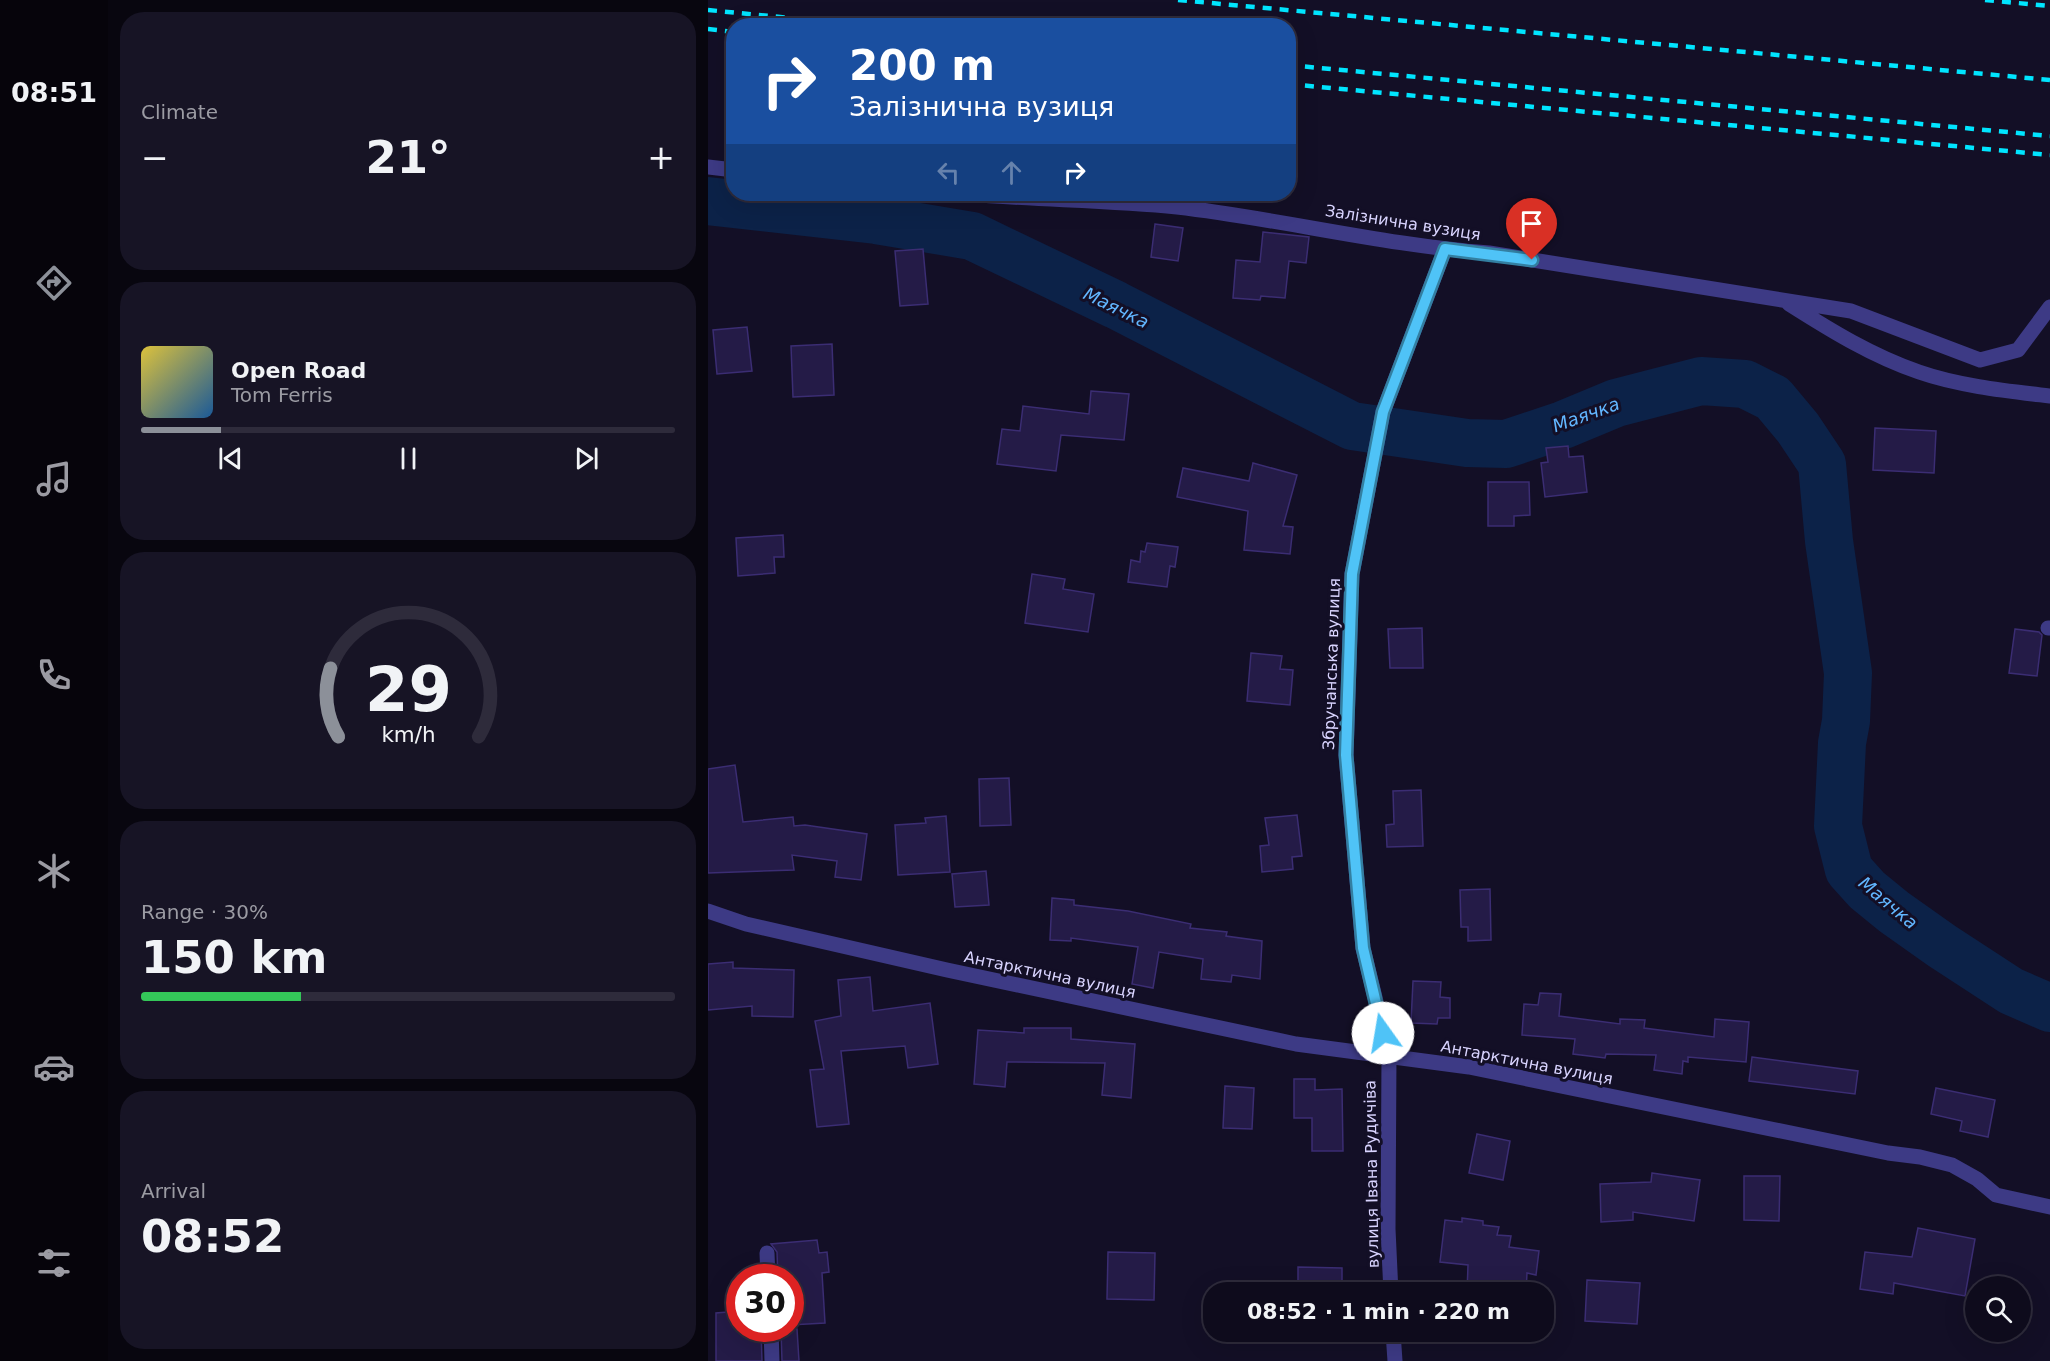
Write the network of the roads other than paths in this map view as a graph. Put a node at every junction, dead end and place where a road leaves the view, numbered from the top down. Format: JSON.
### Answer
{"nodes":[{"id":1,"x":708,"y":167,"type":"edge"},
{"id":2,"x":726,"y":169,"type":"edge"},
{"id":3,"x":1080,"y":201,"type":"edge"},
{"id":4,"x":1445,"y":249,"type":"junction"},
{"id":5,"x":1781,"y":299,"type":"junction"},
{"id":6,"x":2050,"y":306,"type":"edge"},
{"id":7,"x":2050,"y":396,"type":"edge"},
{"id":8,"x":708,"y":911,"type":"edge"},
{"id":9,"x":1389,"y":1055,"type":"junction"},
{"id":10,"x":2050,"y":1207,"type":"edge"},
{"id":11,"x":767,"y":1253,"type":"dead end"},
{"id":12,"x":767,"y":1264,"type":"edge"},
{"id":13,"x":1390,"y":1282,"type":"edge"},
{"id":14,"x":771,"y":1342,"type":"edge"},
{"id":15,"x":1394,"y":1342,"type":"edge"},
{"id":16,"x":772,"y":1361,"type":"edge"},
{"id":17,"x":1395,"y":1361,"type":"edge"}],
"edges":[{"from":1,"to":2,"type":"street"},
{"from":3,"to":4,"type":"street","name":"Залізнична вузиця"},
{"from":4,"to":5,"type":"street","name":"Залізнична вузиця"},
{"from":4,"to":9,"type":"street","name":"Збручанська вулиця"},
{"from":5,"to":6,"type":"street","name":"Залізнична вузиця"},
{"from":5,"to":7,"type":"street"},
{"from":8,"to":9,"type":"street","name":"Антарктична вулиця"},
{"from":9,"to":10,"type":"street","name":"Антарктична вулиця"},
{"from":9,"to":13,"type":"street","name":"вулиця Івана Рудичіва"},
{"from":11,"to":12,"type":"street"},
{"from":14,"to":16,"type":"street"},
{"from":15,"to":17,"type":"street"}]}
